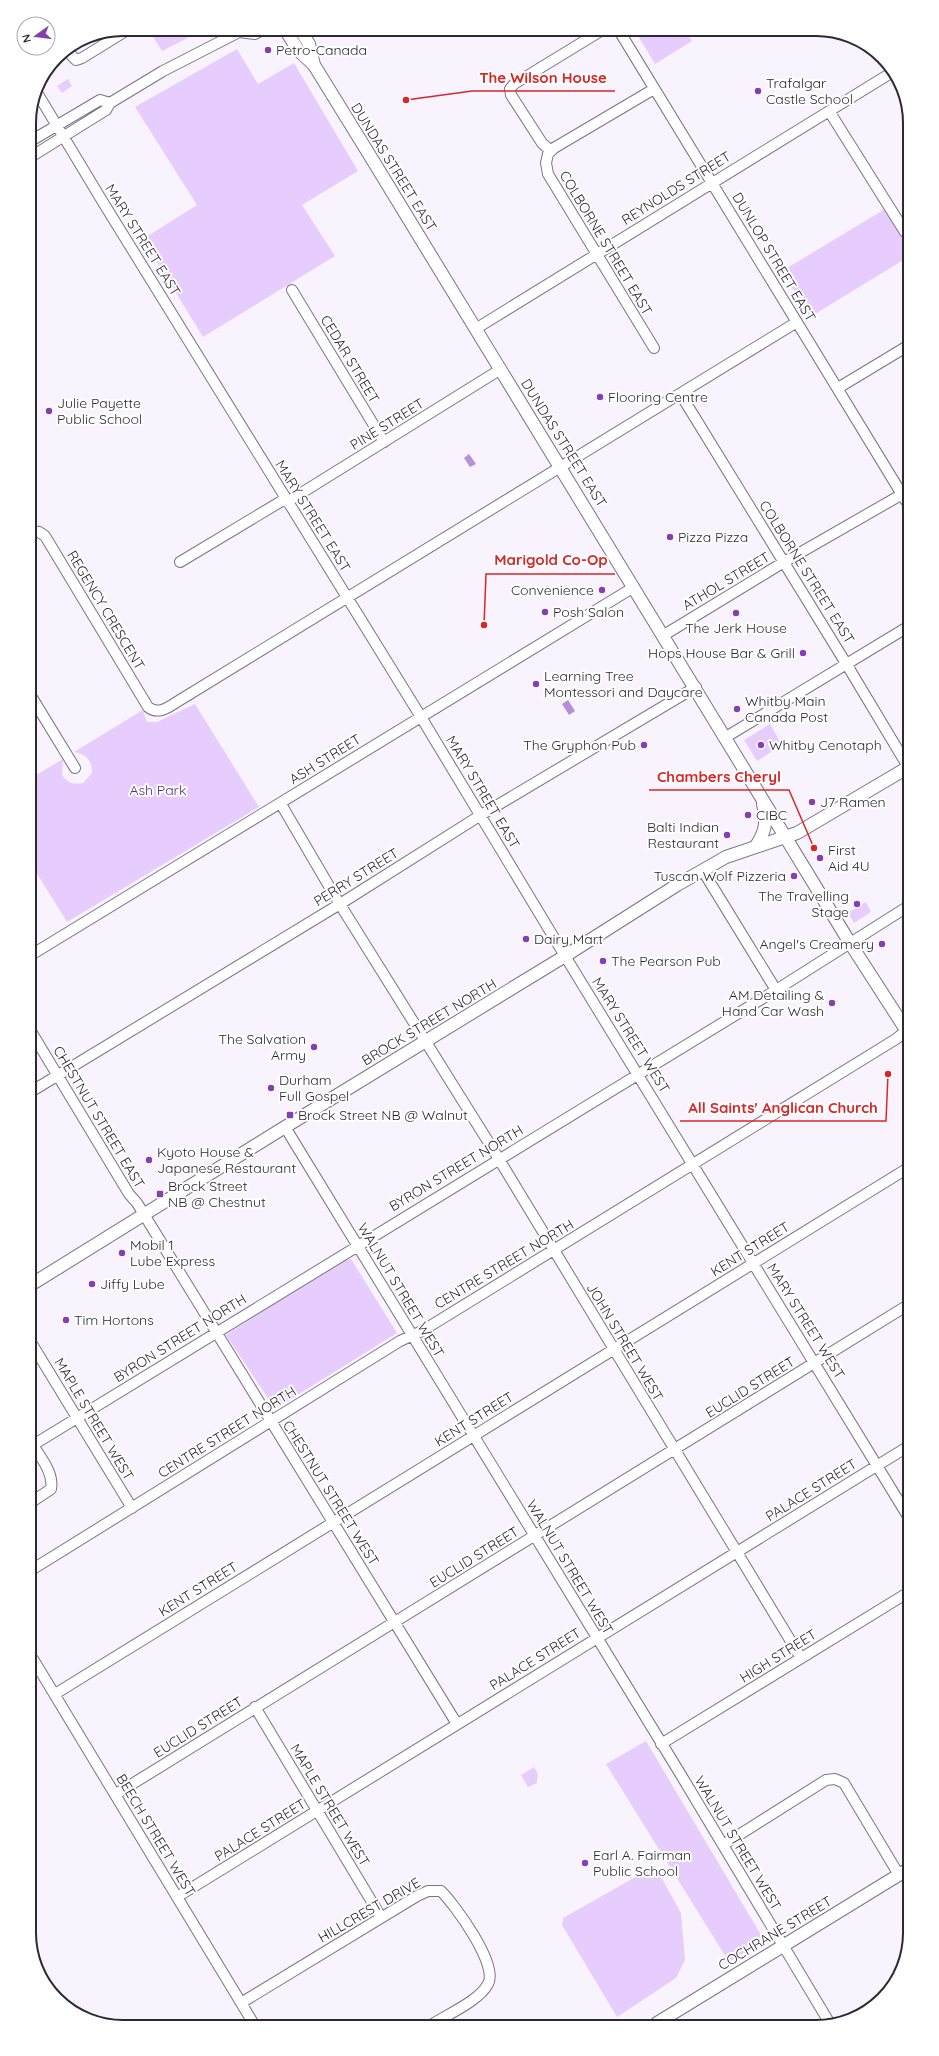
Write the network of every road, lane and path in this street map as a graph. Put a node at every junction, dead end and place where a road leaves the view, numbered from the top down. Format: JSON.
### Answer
{"nodes":[{"id":1,"x":230,"y":36,"type":"edge"},
{"id":2,"x":289,"y":36,"type":"edge"},
{"id":3,"x":304,"y":36,"type":"edge"},
{"id":4,"x":593,"y":36,"type":"edge"},
{"id":5,"x":622,"y":36,"type":"edge"},
{"id":6,"x":117,"y":37,"type":"edge"},
{"id":7,"x":71,"y":54,"type":"edge"},
{"id":8,"x":314,"y":65,"type":"junction"},
{"id":9,"x":888,"y":75,"type":"edge"},
{"id":10,"x":654,"y":89,"type":"junction"},
{"id":11,"x":40,"y":98,"type":"edge"},
{"id":12,"x":110,"y":103,"type":"junction"},
{"id":13,"x":829,"y":111,"type":"junction"},
{"id":14,"x":57,"y":126,"type":"junction"},
{"id":15,"x":36,"y":138,"type":"edge"},
{"id":16,"x":64,"y":138,"type":"junction"},
{"id":17,"x":551,"y":151,"type":"junction"},
{"id":18,"x":36,"y":154,"type":"edge"},
{"id":19,"x":712,"y":182,"type":"junction"},
{"id":20,"x":903,"y":229,"type":"edge"},
{"id":21,"x":596,"y":255,"type":"junction"},
{"id":22,"x":292,"y":290,"type":"dead end"},
{"id":23,"x":797,"y":322,"type":"junction"},
{"id":24,"x":477,"y":328,"type":"junction"},
{"id":25,"x":654,"y":348,"type":"dead end"},
{"id":26,"x":903,"y":348,"type":"edge"},
{"id":27,"x":501,"y":369,"type":"junction"},
{"id":28,"x":838,"y":388,"type":"junction"},
{"id":29,"x":681,"y":395,"type":"junction"},
{"id":30,"x":384,"y":442,"type":"junction"},
{"id":31,"x":561,"y":466,"type":"junction"},
{"id":32,"x":903,"y":493,"type":"edge"},
{"id":33,"x":903,"y":497,"type":"edge"},
{"id":34,"x":286,"y":500,"type":"junction"},
{"id":35,"x":36,"y":532,"type":"edge"},
{"id":36,"x":180,"y":562,"type":"dead end"},
{"id":37,"x":784,"y":562,"type":"junction"},
{"id":38,"x":634,"y":587,"type":"junction"},
{"id":39,"x":347,"y":598,"type":"junction"},
{"id":40,"x":903,"y":630,"type":"edge"},
{"id":41,"x":664,"y":635,"type":"junction"},
{"id":42,"x":847,"y":665,"type":"junction"},
{"id":43,"x":696,"y":687,"type":"junction"},
{"id":44,"x":36,"y":704,"type":"edge"},
{"id":45,"x":421,"y":717,"type":"junction"},
{"id":46,"x":726,"y":737,"type":"junction"},
{"id":47,"x":903,"y":759,"type":"edge"},
{"id":48,"x":75,"y":768,"type":"dead end"},
{"id":49,"x":903,"y":769,"type":"edge"},
{"id":50,"x":760,"y":794,"type":"junction"},
{"id":51,"x":281,"y":804,"type":"junction"},
{"id":52,"x":481,"y":815,"type":"junction"},
{"id":53,"x":786,"y":838,"type":"junction"},
{"id":54,"x":756,"y":846,"type":"junction"},
{"id":55,"x":703,"y":871,"type":"junction"},
{"id":56,"x":340,"y":904,"type":"junction"},
{"id":57,"x":903,"y":910,"type":"edge"},
{"id":58,"x":850,"y":943,"type":"junction"},
{"id":59,"x":36,"y":952,"type":"edge"},
{"id":60,"x":565,"y":956,"type":"junction"},
{"id":61,"x":776,"y":990,"type":"junction"},
{"id":62,"x":903,"y":1026,"type":"edge"},
{"id":63,"x":903,"y":1035,"type":"edge"},
{"id":64,"x":36,"y":1039,"type":"edge"},
{"id":65,"x":426,"y":1041,"type":"junction"},
{"id":66,"x":638,"y":1073,"type":"junction"},
{"id":67,"x":58,"y":1074,"type":"junction"},
{"id":68,"x":36,"y":1088,"type":"edge"},
{"id":69,"x":285,"y":1127,"type":"junction"},
{"id":70,"x":498,"y":1159,"type":"junction"},
{"id":71,"x":693,"y":1163,"type":"junction"},
{"id":72,"x":903,"y":1171,"type":"edge"},
{"id":73,"x":144,"y":1214,"type":"junction"},
{"id":74,"x":357,"y":1246,"type":"junction"},
{"id":75,"x":553,"y":1250,"type":"junction"},
{"id":76,"x":754,"y":1263,"type":"junction"},
{"id":77,"x":36,"y":1282,"type":"edge"},
{"id":78,"x":903,"y":1308,"type":"edge"},
{"id":79,"x":216,"y":1332,"type":"junction"},
{"id":80,"x":412,"y":1335,"type":"junction"},
{"id":81,"x":613,"y":1350,"type":"junction"},
{"id":82,"x":36,"y":1351,"type":"edge"},
{"id":83,"x":815,"y":1362,"type":"junction"},
{"id":84,"x":77,"y":1418,"type":"junction"},
{"id":85,"x":271,"y":1422,"type":"junction"},
{"id":86,"x":473,"y":1436,"type":"junction"},
{"id":87,"x":36,"y":1443,"type":"edge"},
{"id":88,"x":36,"y":1450,"type":"edge"},
{"id":89,"x":674,"y":1450,"type":"junction"},
{"id":90,"x":903,"y":1450,"type":"edge"},
{"id":91,"x":877,"y":1466,"type":"junction"},
{"id":92,"x":36,"y":1499,"type":"edge"},
{"id":93,"x":132,"y":1508,"type":"junction"},
{"id":94,"x":903,"y":1508,"type":"edge"},
{"id":95,"x":333,"y":1522,"type":"junction"},
{"id":96,"x":535,"y":1536,"type":"junction"},
{"id":97,"x":737,"y":1552,"type":"junction"},
{"id":98,"x":36,"y":1567,"type":"edge"},
{"id":99,"x":903,"y":1596,"type":"edge"},
{"id":100,"x":394,"y":1623,"type":"junction"},
{"id":101,"x":597,"y":1638,"type":"junction"},
{"id":102,"x":801,"y":1658,"type":"junction"},
{"id":103,"x":36,"y":1664,"type":"edge"},
{"id":104,"x":55,"y":1694,"type":"junction"},
{"id":105,"x":255,"y":1707,"type":"junction"},
{"id":106,"x":457,"y":1724,"type":"junction"},
{"id":107,"x":662,"y":1744,"type":"junction"},
{"id":108,"x":116,"y":1794,"type":"junction"},
{"id":109,"x":318,"y":1810,"type":"junction"},
{"id":110,"x":722,"y":1845,"type":"junction"},
{"id":111,"x":903,"y":1872,"type":"edge"},
{"id":112,"x":899,"y":1875,"type":"junction"},
{"id":113,"x":177,"y":1897,"type":"junction"},
{"id":114,"x":381,"y":1917,"type":"junction"},
{"id":115,"x":783,"y":1945,"type":"junction"},
{"id":116,"x":241,"y":2003,"type":"junction"},
{"id":117,"x":827,"y":2019,"type":"edge"},
{"id":118,"x":251,"y":2020,"type":"edge"},
{"id":119,"x":439,"y":2020,"type":"edge"},
{"id":120,"x":662,"y":2020,"type":"edge"}],
"edges":[{"from":1,"to":12,"type":"street"},
{"from":2,"to":8,"type":"main road","name":"DUNDAS STREET EAST"},
{"from":3,"to":8,"type":"main road","name":"DUNDAS STREET EAST"},
{"from":4,"to":17,"type":"street"},
{"from":5,"to":10,"type":"street","name":"DUNLOP STREET EAST"},
{"from":6,"to":7,"type":"street"},
{"from":8,"to":24,"type":"main road","name":"DUNDAS STREET EAST"},
{"from":9,"to":13,"type":"street","name":"REYNOLDS STREET"},
{"from":10,"to":17,"type":"street"},
{"from":10,"to":19,"type":"street","name":"DUNLOP STREET EAST"},
{"from":11,"to":14,"type":"street","name":"MARY STREET EAST"},
{"from":12,"to":14,"type":"street"},
{"from":12,"to":16,"type":"street"},
{"from":13,"to":19,"type":"street","name":"REYNOLDS STREET"},
{"from":13,"to":20,"type":"street"},
{"from":14,"to":15,"type":"street"},
{"from":14,"to":16,"type":"street","name":"MARY STREET EAST"},
{"from":16,"to":18,"type":"street"},
{"from":16,"to":34,"type":"street","name":"MARY STREET EAST"},
{"from":17,"to":21,"type":"street","name":"COLBORNE STREET EAST"},
{"from":19,"to":21,"type":"street","name":"REYNOLDS STREET"},
{"from":19,"to":23,"type":"street","name":"DUNLOP STREET EAST"},
{"from":21,"to":24,"type":"street","name":"REYNOLDS STREET"},
{"from":21,"to":25,"type":"street","name":"COLBORNE STREET EAST"},
{"from":22,"to":30,"type":"street","name":"CEDAR STREET"},
{"from":23,"to":28,"type":"street","name":"DUNLOP STREET EAST"},
{"from":23,"to":29,"type":"street"},
{"from":24,"to":27,"type":"main road","name":"DUNDAS STREET EAST"},
{"from":26,"to":28,"type":"street"},
{"from":27,"to":30,"type":"street","name":"PINE STREET"},
{"from":27,"to":31,"type":"main road","name":"DUNDAS STREET EAST"},
{"from":28,"to":32,"type":"street","name":"DUNLOP STREET EAST"},
{"from":29,"to":31,"type":"street"},
{"from":29,"to":37,"type":"street","name":"COLBORNE STREET EAST"},
{"from":30,"to":34,"type":"street","name":"PINE STREET"},
{"from":31,"to":38,"type":"main road","name":"DUNDAS STREET EAST"},
{"from":31,"to":39,"type":"street"},
{"from":33,"to":37,"type":"street","name":"ATHOL STREET"},
{"from":34,"to":36,"type":"street","name":"PINE STREET"},
{"from":34,"to":39,"type":"street","name":"MARY STREET EAST"},
{"from":35,"to":39,"type":"street","name":"REGENCY CRESCENT"},
{"from":37,"to":41,"type":"street","name":"ATHOL STREET"},
{"from":37,"to":42,"type":"street","name":"COLBORNE STREET EAST"},
{"from":38,"to":41,"type":"main road","name":"DUNDAS STREET EAST"},
{"from":38,"to":45,"type":"street","name":"ASH STREET"},
{"from":39,"to":45,"type":"street","name":"MARY STREET EAST"},
{"from":40,"to":42,"type":"street"},
{"from":41,"to":43,"type":"main road","name":"DUNDAS STREET EAST"},
{"from":42,"to":46,"type":"street"},
{"from":42,"to":47,"type":"street","name":"COLBORNE STREET EAST"},
{"from":43,"to":46,"type":"main road","name":"DUNDAS STREET EAST"},
{"from":43,"to":52,"type":"street","name":"PERRY STREET"},
{"from":44,"to":48,"type":"street"},
{"from":45,"to":51,"type":"street","name":"ASH STREET"},
{"from":45,"to":52,"type":"street","name":"MARY STREET EAST"},
{"from":46,"to":50,"type":"main road","name":"DUNDAS STREET EAST"},
{"from":49,"to":53,"type":"main road","name":"BROCK STREET NORTH"},
{"from":50,"to":53,"type":"main road","name":"DUNDAS STREET EAST"},
{"from":50,"to":54,"type":"main road"},
{"from":51,"to":56,"type":"street","name":"JOHN STREET WEST"},
{"from":51,"to":59,"type":"street","name":"ASH STREET"},
{"from":52,"to":56,"type":"street","name":"PERRY STREET"},
{"from":52,"to":60,"type":"street","name":"MARY STREET EAST"},
{"from":53,"to":54,"type":"main road","name":"BROCK STREET NORTH"},
{"from":53,"to":58,"type":"main road","name":"DUNDAS STREET EAST"},
{"from":54,"to":55,"type":"main road","name":"BROCK STREET NORTH"},
{"from":55,"to":60,"type":"main road","name":"BROCK STREET NORTH"},
{"from":55,"to":61,"type":"street"},
{"from":56,"to":65,"type":"street","name":"JOHN STREET WEST"},
{"from":56,"to":67,"type":"street","name":"PERRY STREET"},
{"from":57,"to":58,"type":"street","name":"BYRON STREET NORTH"},
{"from":58,"to":61,"type":"street","name":"BYRON STREET NORTH"},
{"from":58,"to":62,"type":"main road","name":"DUNDAS STREET EAST"},
{"from":60,"to":65,"type":"main road","name":"BROCK STREET NORTH"},
{"from":60,"to":66,"type":"street","name":"MARY STREET WEST"},
{"from":61,"to":66,"type":"street","name":"BYRON STREET NORTH"},
{"from":63,"to":71,"type":"street","name":"CENTRE STREET NORTH"},
{"from":64,"to":67,"type":"street","name":"CHESTNUT STREET EAST"},
{"from":65,"to":69,"type":"main road","name":"BROCK STREET NORTH"},
{"from":65,"to":70,"type":"street","name":"JOHN STREET WEST"},
{"from":66,"to":70,"type":"street","name":"BYRON STREET NORTH"},
{"from":66,"to":71,"type":"street","name":"MARY STREET WEST"},
{"from":67,"to":68,"type":"street","name":"PERRY STREET"},
{"from":67,"to":73,"type":"street","name":"CHESTNUT STREET EAST"},
{"from":69,"to":73,"type":"main road","name":"BROCK STREET NORTH"},
{"from":69,"to":74,"type":"street","name":"WALNUT STREET WEST"},
{"from":70,"to":74,"type":"street","name":"BYRON STREET NORTH"},
{"from":70,"to":75,"type":"street","name":"JOHN STREET WEST"},
{"from":71,"to":75,"type":"street","name":"CENTRE STREET NORTH"},
{"from":71,"to":76,"type":"street","name":"MARY STREET WEST"},
{"from":72,"to":76,"type":"street","name":"KENT STREET"},
{"from":73,"to":77,"type":"main road","name":"BROCK STREET NORTH"},
{"from":73,"to":79,"type":"street","name":"CHESTNUT STREET WEST"},
{"from":74,"to":79,"type":"street","name":"BYRON STREET NORTH"},
{"from":74,"to":80,"type":"street","name":"WALNUT STREET WEST"},
{"from":75,"to":80,"type":"street","name":"CENTRE STREET NORTH"},
{"from":75,"to":81,"type":"street","name":"JOHN STREET WEST"},
{"from":76,"to":81,"type":"street","name":"KENT STREET"},
{"from":76,"to":83,"type":"street","name":"MARY STREET WEST"},
{"from":78,"to":83,"type":"street","name":"EUCLID STREET"},
{"from":79,"to":84,"type":"street","name":"BYRON STREET NORTH"},
{"from":79,"to":85,"type":"street","name":"CHESTNUT STREET WEST"},
{"from":80,"to":85,"type":"street","name":"CENTRE STREET NORTH"},
{"from":80,"to":86,"type":"street","name":"WALNUT STREET WEST"},
{"from":81,"to":86,"type":"street","name":"KENT STREET"},
{"from":81,"to":89,"type":"street","name":"JOHN STREET WEST"},
{"from":82,"to":84,"type":"street","name":"MAPLE STREET WEST"},
{"from":83,"to":89,"type":"street","name":"EUCLID STREET"},
{"from":83,"to":91,"type":"street","name":"MARY STREET WEST"},
{"from":84,"to":87,"type":"street","name":"BYRON STREET NORTH"},
{"from":84,"to":93,"type":"street","name":"MAPLE STREET WEST"},
{"from":85,"to":93,"type":"street","name":"CENTRE STREET NORTH"},
{"from":85,"to":95,"type":"street","name":"CHESTNUT STREET WEST"},
{"from":86,"to":95,"type":"street","name":"KENT STREET"},
{"from":86,"to":96,"type":"street","name":"WALNUT STREET WEST"},
{"from":88,"to":92,"type":"street"},
{"from":89,"to":96,"type":"street","name":"EUCLID STREET"},
{"from":89,"to":97,"type":"street","name":"JOHN STREET WEST"},
{"from":90,"to":91,"type":"street","name":"PALACE STREET"},
{"from":91,"to":94,"type":"street","name":"MARY STREET WEST"},
{"from":91,"to":97,"type":"street","name":"PALACE STREET"},
{"from":93,"to":98,"type":"street","name":"CENTRE STREET NORTH"},
{"from":95,"to":100,"type":"street","name":"CHESTNUT STREET WEST"},
{"from":95,"to":104,"type":"street","name":"KENT STREET"},
{"from":96,"to":100,"type":"street","name":"EUCLID STREET"},
{"from":96,"to":101,"type":"street","name":"WALNUT STREET WEST"},
{"from":97,"to":101,"type":"street","name":"PALACE STREET"},
{"from":97,"to":102,"type":"street","name":"JOHN STREET WEST"},
{"from":99,"to":102,"type":"street","name":"HIGH STREET"},
{"from":100,"to":105,"type":"street","name":"EUCLID STREET"},
{"from":100,"to":106,"type":"street","name":"CHESTNUT STREET WEST"},
{"from":101,"to":106,"type":"street","name":"PALACE STREET"},
{"from":101,"to":107,"type":"street","name":"WALNUT STREET WEST"},
{"from":102,"to":107,"type":"street","name":"HIGH STREET"},
{"from":103,"to":104,"type":"street","name":"BEECH STREET WEST"},
{"from":104,"to":108,"type":"street","name":"BEECH STREET WEST"},
{"from":105,"to":108,"type":"street","name":"EUCLID STREET"},
{"from":105,"to":109,"type":"street","name":"MAPLE STREET WEST"},
{"from":106,"to":109,"type":"street","name":"PALACE STREET"},
{"from":107,"to":110,"type":"street","name":"WALNUT STREET WEST"},
{"from":108,"to":113,"type":"street","name":"BEECH STREET WEST"},
{"from":109,"to":113,"type":"street","name":"PALACE STREET"},
{"from":109,"to":114,"type":"street","name":"MAPLE STREET WEST"},
{"from":110,"to":112,"type":"street"},
{"from":110,"to":115,"type":"street","name":"WALNUT STREET WEST"},
{"from":111,"to":112,"type":"main road","name":"COCHRANE STREET"},
{"from":112,"to":115,"type":"main road","name":"COCHRANE STREET"},
{"from":113,"to":116,"type":"street","name":"BEECH STREET WEST"},
{"from":114,"to":116,"type":"street","name":"HILLCREST DRIVE"},
{"from":114,"to":119,"type":"street","name":"HILLCREST DRIVE"},
{"from":115,"to":117,"type":"street","name":"WALNUT STREET WEST"},
{"from":115,"to":120,"type":"main road","name":"COCHRANE STREET"},
{"from":116,"to":118,"type":"street","name":"BEECH STREET WEST"}]}
